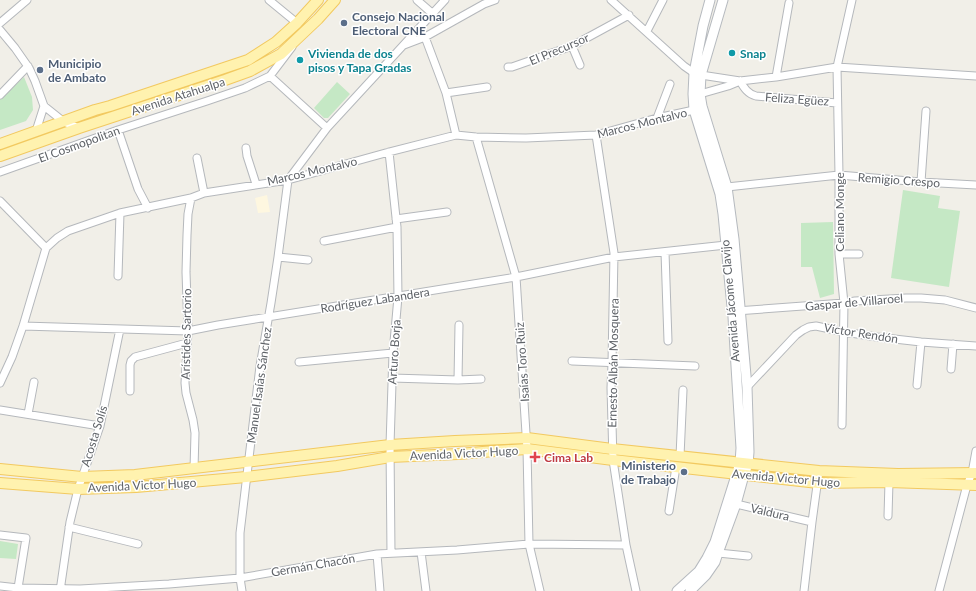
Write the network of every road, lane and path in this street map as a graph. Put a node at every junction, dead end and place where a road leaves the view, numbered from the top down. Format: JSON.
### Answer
{"nodes":[{"id":1,"x":27,"y":0,"type":"edge"},
{"id":2,"x":269,"y":0,"type":"edge"},
{"id":3,"x":318,"y":0,"type":"edge"},
{"id":4,"x":335,"y":0,"type":"edge"},
{"id":5,"x":417,"y":0,"type":"edge"},
{"id":6,"x":445,"y":0,"type":"edge"},
{"id":7,"x":495,"y":0,"type":"edge"},
{"id":8,"x":612,"y":0,"type":"edge"},
{"id":9,"x":663,"y":0,"type":"edge"},
{"id":10,"x":710,"y":0,"type":"edge"},
{"id":11,"x":723,"y":0,"type":"edge"},
{"id":12,"x":852,"y":0,"type":"edge"},
{"id":13,"x":789,"y":3,"type":"dead end"},
{"id":14,"x":433,"y":14,"type":"junction"},
{"id":15,"x":629,"y":15,"type":"junction"},
{"id":16,"x":0,"y":23,"type":"edge"},
{"id":17,"x":297,"y":24,"type":"junction"},
{"id":18,"x":0,"y":30,"type":"edge"},
{"id":19,"x":647,"y":31,"type":"junction"},
{"id":20,"x":426,"y":37,"type":"junction"},
{"id":21,"x":296,"y":40,"type":"junction"},
{"id":22,"x":402,"y":46,"type":"junction"},
{"id":23,"x":572,"y":46,"type":"junction"},
{"id":24,"x":580,"y":64,"type":"dead end"},
{"id":25,"x":28,"y":66,"type":"junction"},
{"id":26,"x":508,"y":67,"type":"dead end"},
{"id":27,"x":837,"y":67,"type":"junction"},
{"id":28,"x":698,"y":74,"type":"junction"},
{"id":29,"x":270,"y":76,"type":"junction"},
{"id":30,"x":976,"y":76,"type":"edge"},
{"id":31,"x":776,"y":77,"type":"junction"},
{"id":32,"x":740,"y":81,"type":"junction"},
{"id":33,"x":670,"y":84,"type":"dead end"},
{"id":34,"x":487,"y":87,"type":"dead end"},
{"id":35,"x":446,"y":93,"type":"junction"},
{"id":36,"x":697,"y":94,"type":"junction"},
{"id":37,"x":0,"y":95,"type":"edge"},
{"id":38,"x":837,"y":102,"type":"junction"},
{"id":39,"x":44,"y":106,"type":"junction"},
{"id":40,"x":698,"y":108,"type":"junction"},
{"id":41,"x":926,"y":111,"type":"dead end"},
{"id":42,"x":657,"y":118,"type":"junction"},
{"id":43,"x":64,"y":122,"type":"junction"},
{"id":44,"x":79,"y":128,"type":"junction"},
{"id":45,"x":327,"y":128,"type":"junction"},
{"id":46,"x":118,"y":130,"type":"junction"},
{"id":47,"x":36,"y":131,"type":"junction"},
{"id":48,"x":456,"y":135,"type":"junction"},
{"id":49,"x":596,"y":135,"type":"junction"},
{"id":50,"x":476,"y":137,"type":"junction"},
{"id":51,"x":0,"y":144,"type":"edge"},
{"id":52,"x":246,"y":148,"type":"dead end"},
{"id":53,"x":389,"y":152,"type":"junction"},
{"id":54,"x":0,"y":156,"type":"edge"},
{"id":55,"x":197,"y":158,"type":"dead end"},
{"id":56,"x":0,"y":172,"type":"edge"},
{"id":57,"x":839,"y":175,"type":"junction"},
{"id":58,"x":288,"y":180,"type":"junction"},
{"id":59,"x":921,"y":182,"type":"junction"},
{"id":60,"x":256,"y":184,"type":"junction"},
{"id":61,"x":976,"y":185,"type":"edge"},
{"id":62,"x":727,"y":187,"type":"junction"},
{"id":63,"x":204,"y":193,"type":"junction"},
{"id":64,"x":191,"y":198,"type":"junction"},
{"id":65,"x":0,"y":201,"type":"edge"},
{"id":66,"x":148,"y":208,"type":"junction"},
{"id":67,"x":447,"y":212,"type":"dead end"},
{"id":68,"x":120,"y":213,"type":"junction"},
{"id":69,"x":396,"y":219,"type":"junction"},
{"id":70,"x":397,"y":227,"type":"junction"},
{"id":71,"x":324,"y":241,"type":"dead end"},
{"id":72,"x":726,"y":245,"type":"junction"},
{"id":73,"x":46,"y":248,"type":"junction"},
{"id":74,"x":665,"y":252,"type":"junction"},
{"id":75,"x":839,"y":254,"type":"junction"},
{"id":76,"x":859,"y":254,"type":"dead end"},
{"id":77,"x":278,"y":257,"type":"junction"},
{"id":78,"x":614,"y":257,"type":"junction"},
{"id":79,"x":308,"y":260,"type":"dead end"},
{"id":80,"x":118,"y":276,"type":"dead end"},
{"id":81,"x":516,"y":277,"type":"junction"},
{"id":82,"x":398,"y":297,"type":"junction"},
{"id":83,"x":844,"y":303,"type":"junction"},
{"id":84,"x":976,"y":308,"type":"edge"},
{"id":85,"x":736,"y":311,"type":"junction"},
{"id":86,"x":268,"y":318,"type":"junction"},
{"id":87,"x":23,"y":326,"type":"junction"},
{"id":88,"x":460,"y":326,"type":"dead end"},
{"id":89,"x":120,"y":329,"type":"junction"},
{"id":90,"x":188,"y":331,"type":"junction"},
{"id":91,"x":844,"y":332,"type":"junction"},
{"id":92,"x":668,"y":341,"type":"dead end"},
{"id":93,"x":921,"y":342,"type":"junction"},
{"id":94,"x":187,"y":343,"type":"junction"},
{"id":95,"x":954,"y":344,"type":"junction"},
{"id":96,"x":976,"y":346,"type":"edge"},
{"id":97,"x":393,"y":353,"type":"junction"},
{"id":98,"x":572,"y":361,"type":"dead end"},
{"id":99,"x":299,"y":362,"type":"dead end"},
{"id":100,"x":612,"y":363,"type":"junction"},
{"id":101,"x":695,"y":366,"type":"dead end"},
{"id":102,"x":951,"y":369,"type":"dead end"},
{"id":103,"x":392,"y":378,"type":"junction"},
{"id":104,"x":481,"y":379,"type":"dead end"},
{"id":105,"x":458,"y":380,"type":"junction"},
{"id":106,"x":34,"y":382,"type":"dead end"},
{"id":107,"x":0,"y":383,"type":"edge"},
{"id":108,"x":916,"y":385,"type":"dead end"},
{"id":109,"x":747,"y":387,"type":"junction"},
{"id":110,"x":683,"y":390,"type":"dead end"},
{"id":111,"x":130,"y":391,"type":"dead end"},
{"id":112,"x":0,"y":410,"type":"edge"},
{"id":113,"x":28,"y":414,"type":"junction"},
{"id":114,"x":842,"y":425,"type":"dead end"},
{"id":115,"x":100,"y":426,"type":"junction"},
{"id":116,"x":527,"y":438,"type":"junction"},
{"id":117,"x":390,"y":445,"type":"junction"},
{"id":118,"x":527,"y":449,"type":"junction"},
{"id":119,"x":612,"y":449,"type":"junction"},
{"id":120,"x":976,"y":452,"type":"edge"},
{"id":121,"x":680,"y":456,"type":"junction"},
{"id":122,"x":390,"y":457,"type":"junction"},
{"id":123,"x":612,"y":460,"type":"junction"},
{"id":124,"x":248,"y":462,"type":"junction"},
{"id":125,"x":744,"y":463,"type":"junction"},
{"id":126,"x":676,"y":467,"type":"junction"},
{"id":127,"x":0,"y":469,"type":"edge"},
{"id":128,"x":194,"y":469,"type":"junction"},
{"id":129,"x":819,"y":471,"type":"junction"},
{"id":130,"x":974,"y":473,"type":"edge"},
{"id":131,"x":740,"y":475,"type":"junction"},
{"id":132,"x":82,"y":477,"type":"junction"},
{"id":133,"x":246,"y":477,"type":"junction"},
{"id":134,"x":889,"y":482,"type":"junction"},
{"id":135,"x":0,"y":483,"type":"edge"},
{"id":136,"x":818,"y":483,"type":"junction"},
{"id":137,"x":972,"y":485,"type":"edge"},
{"id":138,"x":78,"y":489,"type":"junction"},
{"id":139,"x":732,"y":503,"type":"junction"},
{"id":140,"x":669,"y":511,"type":"dead end"},
{"id":141,"x":888,"y":516,"type":"dead end"},
{"id":142,"x":812,"y":522,"type":"junction"},
{"id":143,"x":69,"y":527,"type":"junction"},
{"id":144,"x":0,"y":535,"type":"edge"},
{"id":145,"x":138,"y":544,"type":"dead end"},
{"id":146,"x":529,"y":544,"type":"junction"},
{"id":147,"x":626,"y":545,"type":"junction"},
{"id":148,"x":421,"y":552,"type":"junction"},
{"id":149,"x":391,"y":553,"type":"junction"},
{"id":150,"x":718,"y":553,"type":"junction"},
{"id":151,"x":377,"y":554,"type":"junction"},
{"id":152,"x":748,"y":556,"type":"dead end"},
{"id":153,"x":240,"y":578,"type":"junction"},
{"id":154,"x":0,"y":586,"type":"edge"},
{"id":155,"x":18,"y":588,"type":"junction"},
{"id":156,"x":60,"y":590,"type":"edge"},
{"id":157,"x":242,"y":591,"type":"edge"},
{"id":158,"x":380,"y":591,"type":"edge"},
{"id":159,"x":426,"y":591,"type":"edge"},
{"id":160,"x":540,"y":591,"type":"edge"},
{"id":161,"x":636,"y":591,"type":"edge"},
{"id":162,"x":678,"y":591,"type":"edge"},
{"id":163,"x":690,"y":591,"type":"edge"},
{"id":164,"x":804,"y":591,"type":"edge"},
{"id":165,"x":939,"y":591,"type":"edge"}],
"edges":[{"from":1,"to":16,"type":"street"},
{"from":2,"to":17,"type":"street"},
{"from":3,"to":17,"type":"main road","name":"Avenida Atahualpa"},
{"from":4,"to":21,"type":"main road","name":"Avenida Atahualpa"},
{"from":5,"to":14,"type":"street"},
{"from":6,"to":14,"type":"street"},
{"from":7,"to":20,"type":"street"},
{"from":8,"to":15,"type":"street"},
{"from":9,"to":19,"type":"street"},
{"from":10,"to":28,"type":"street","name":"Avenida Jácome Clavijo"},
{"from":11,"to":28,"type":"street","name":"Avenida Jácome Clavijo"},
{"from":12,"to":27,"type":"street","name":"Celiano Monge"},
{"from":13,"to":31,"type":"street"},
{"from":14,"to":22,"type":"street"},
{"from":15,"to":19,"type":"street"},
{"from":15,"to":23,"type":"street","name":"El Precursor"},
{"from":17,"to":43,"type":"main road","name":"Avenida Atahualpa"},
{"from":18,"to":25,"type":"street"},
{"from":19,"to":28,"type":"street"},
{"from":20,"to":22,"type":"street"},
{"from":20,"to":35,"type":"street"},
{"from":21,"to":29,"type":"street"},
{"from":21,"to":44,"type":"main road","name":"Avenida Atahualpa"},
{"from":22,"to":45,"type":"street"},
{"from":23,"to":24,"type":"street"},
{"from":23,"to":26,"type":"street","name":"El Precursor"},
{"from":25,"to":37,"type":"street"},
{"from":25,"to":39,"type":"street"},
{"from":27,"to":30,"type":"street"},
{"from":27,"to":31,"type":"street"},
{"from":27,"to":38,"type":"street","name":"Celiano Monge"},
{"from":28,"to":32,"type":"street"},
{"from":28,"to":36,"type":"street","name":"Avenida Jácome Clavijo"},
{"from":29,"to":45,"type":"street"},
{"from":29,"to":46,"type":"street","name":"El Cosmopolitan"},
{"from":31,"to":32,"type":"street"},
{"from":32,"to":36,"type":"street"},
{"from":32,"to":38,"type":"street","name":"Feliza Egüez"},
{"from":33,"to":42,"type":"street"},
{"from":34,"to":35,"type":"street"},
{"from":35,"to":48,"type":"street"},
{"from":36,"to":40,"type":"street","name":"Avenida Jácome Clavijo"},
{"from":38,"to":57,"type":"street","name":"Celiano Monge"},
{"from":39,"to":43,"type":"street"},
{"from":39,"to":47,"type":"street"},
{"from":40,"to":42,"type":"street","name":"Marcos Montalvo"},
{"from":40,"to":62,"type":"street","name":"Avenida Jácome Clavijo"},
{"from":40,"to":72,"type":"street","name":"Avenida Jácome Clavijo"},
{"from":41,"to":59,"type":"street"},
{"from":42,"to":49,"type":"street","name":"Marcos Montalvo"},
{"from":43,"to":44,"type":"street"},
{"from":43,"to":47,"type":"main road","name":"Avenida Atahualpa"},
{"from":44,"to":54,"type":"main road","name":"Avenida Atahualpa"},
{"from":45,"to":58,"type":"street"},
{"from":46,"to":56,"type":"street","name":"El Cosmopolitan"},
{"from":46,"to":66,"type":"street"},
{"from":47,"to":51,"type":"main road","name":"Avenida Atahualpa"},
{"from":48,"to":50,"type":"street","name":"Marcos Montalvo"},
{"from":48,"to":53,"type":"street","name":"Marcos Montalvo"},
{"from":49,"to":50,"type":"street","name":"Marcos Montalvo"},
{"from":49,"to":78,"type":"street","name":"Ernesto Albán Mosquera"},
{"from":50,"to":81,"type":"street","name":"Isaías Toro Ruiz"},
{"from":52,"to":60,"type":"street"},
{"from":53,"to":58,"type":"street","name":"Marcos Montalvo"},
{"from":53,"to":69,"type":"street","name":"Arturo Borja"},
{"from":55,"to":63,"type":"street"},
{"from":57,"to":59,"type":"street","name":"Remigio Crespo"},
{"from":57,"to":62,"type":"street","name":"Remigio Crespo"},
{"from":57,"to":75,"type":"street","name":"Celiano Monge"},
{"from":58,"to":60,"type":"street","name":"Marcos Montalvo"},
{"from":58,"to":77,"type":"street","name":"Manuel Isaías Sánchez"},
{"from":59,"to":61,"type":"street","name":"Remigio Crespo"},
{"from":60,"to":63,"type":"street","name":"Marcos Montalvo"},
{"from":62,"to":85,"type":"street","name":"Avenida Jácome Clavijo"},
{"from":63,"to":64,"type":"street","name":"Marcos Montalvo"},
{"from":64,"to":66,"type":"street","name":"Marcos Montalvo"},
{"from":64,"to":90,"type":"street","name":"Arístides Sartorio"},
{"from":65,"to":73,"type":"street"},
{"from":66,"to":68,"type":"street","name":"Marcos Montalvo"},
{"from":67,"to":69,"type":"street"},
{"from":68,"to":73,"type":"street","name":"Marcos Montalvo"},
{"from":68,"to":80,"type":"street"},
{"from":69,"to":70,"type":"street","name":"Arturo Borja"},
{"from":70,"to":71,"type":"street"},
{"from":70,"to":82,"type":"street","name":"Arturo Borja"},
{"from":72,"to":74,"type":"street","name":"Rodríguez Labandera"},
{"from":72,"to":85,"type":"street","name":"Avenida Jácome Clavijo"},
{"from":73,"to":87,"type":"street"},
{"from":74,"to":78,"type":"street","name":"Rodríguez Labandera"},
{"from":74,"to":92,"type":"street"},
{"from":75,"to":76,"type":"street"},
{"from":75,"to":83,"type":"street","name":"Celiano Monge"},
{"from":77,"to":79,"type":"street"},
{"from":77,"to":86,"type":"street","name":"Manuel Isaías Sánchez"},
{"from":78,"to":81,"type":"street","name":"Rodríguez Labandera"},
{"from":78,"to":100,"type":"street","name":"Ernesto Albán Mosquera"},
{"from":81,"to":82,"type":"street","name":"Rodríguez Labandera"},
{"from":81,"to":116,"type":"street","name":"Isaías Toro Ruiz"},
{"from":82,"to":86,"type":"street","name":"Rodríguez Labandera"},
{"from":82,"to":97,"type":"street","name":"Arturo Borja"},
{"from":83,"to":84,"type":"street","name":"Gaspar de Villaroel"},
{"from":83,"to":85,"type":"street","name":"Gaspar de Villaroel"},
{"from":83,"to":91,"type":"street","name":"Celiano Monge"},
{"from":85,"to":109,"type":"street","name":"Avenida Jácome Clavijo"},
{"from":85,"to":125,"type":"street","name":"Avenida Jácome Clavijo"},
{"from":86,"to":90,"type":"street","name":"Rodríguez Labandera"},
{"from":86,"to":124,"type":"street","name":"Manuel Isaías Sánchez"},
{"from":87,"to":89,"type":"street","name":"Rodríguez Labandera"},
{"from":87,"to":107,"type":"street"},
{"from":88,"to":105,"type":"street"},
{"from":89,"to":90,"type":"street","name":"Rodríguez Labandera"},
{"from":89,"to":115,"type":"street","name":"Acosta Solís"},
{"from":90,"to":94,"type":"street","name":"Arístides Sartorio"},
{"from":91,"to":93,"type":"street","name":"Víctor Rendón"},
{"from":91,"to":109,"type":"street","name":"Víctor Rendón"},
{"from":91,"to":114,"type":"street","name":"Celiano Monge"},
{"from":93,"to":95,"type":"street","name":"Víctor Rendón"},
{"from":93,"to":108,"type":"street"},
{"from":94,"to":111,"type":"street"},
{"from":94,"to":128,"type":"street","name":"Arístides Sartorio"},
{"from":95,"to":96,"type":"street","name":"Víctor Rendón"},
{"from":95,"to":102,"type":"street"},
{"from":97,"to":99,"type":"street"},
{"from":97,"to":103,"type":"street","name":"Arturo Borja"},
{"from":98,"to":100,"type":"street"},
{"from":100,"to":101,"type":"street"},
{"from":100,"to":119,"type":"street","name":"Ernesto Albán Mosquera"},
{"from":103,"to":105,"type":"street"},
{"from":103,"to":117,"type":"street","name":"Arturo Borja"},
{"from":104,"to":105,"type":"street"},
{"from":106,"to":113,"type":"street"},
{"from":109,"to":125,"type":"street","name":"Avenida Jácome Clavijo"},
{"from":110,"to":121,"type":"street"},
{"from":112,"to":113,"type":"street"},
{"from":113,"to":115,"type":"street"},
{"from":115,"to":132,"type":"street","name":"Acosta Solís"},
{"from":116,"to":117,"type":"main road","name":"Avenida Victor Hugo"},
{"from":116,"to":118,"type":"street","name":"Isaías Toro Ruiz"},
{"from":116,"to":119,"type":"main road","name":"Avenida Victor Hugo"},
{"from":117,"to":122,"type":"street","name":"Arturo Borja"},
{"from":117,"to":124,"type":"main road","name":"Avenida Victor Hugo"},
{"from":118,"to":122,"type":"main road","name":"Avenida Victor Hugo"},
{"from":118,"to":123,"type":"main road","name":"Avenida Victor Hugo"},
{"from":118,"to":146,"type":"street","name":"Isaías Toro Ruiz"},
{"from":119,"to":121,"type":"main road","name":"Avenida Victor Hugo"},
{"from":119,"to":123,"type":"street","name":"Ernesto Albán Mosquera"},
{"from":120,"to":130,"type":"street"},
{"from":121,"to":125,"type":"main road","name":"Avenida Victor Hugo"},
{"from":122,"to":133,"type":"main road","name":"Avenida Victor Hugo"},
{"from":122,"to":149,"type":"street","name":"Arturo Borja"},
{"from":123,"to":126,"type":"main road","name":"Avenida Victor Hugo"},
{"from":123,"to":147,"type":"street","name":"Ernesto Albán Mosquera"},
{"from":124,"to":128,"type":"main road","name":"Avenida Victor Hugo"},
{"from":124,"to":133,"type":"street","name":"Manuel Isaías Sánchez"},
{"from":125,"to":129,"type":"main road","name":"Avenida Victor Hugo"},
{"from":125,"to":131,"type":"street","name":"Avenida Jácome Clavijo"},
{"from":126,"to":131,"type":"main road","name":"Avenida Victor Hugo"},
{"from":126,"to":140,"type":"street"},
{"from":127,"to":132,"type":"main road","name":"Avenida Victor Hugo"},
{"from":128,"to":132,"type":"main road","name":"Avenida Victor Hugo"},
{"from":129,"to":130,"type":"main road","name":"Avenida Victor Hugo"},
{"from":129,"to":136,"type":"street"},
{"from":130,"to":137,"type":"street"},
{"from":131,"to":136,"type":"main road","name":"Avenida Victor Hugo"},
{"from":131,"to":139,"type":"street","name":"Avenida Jácome Clavijo"},
{"from":132,"to":138,"type":"street","name":"Acosta Solís"},
{"from":133,"to":138,"type":"main road","name":"Avenida Victor Hugo"},
{"from":133,"to":153,"type":"street","name":"Manuel Isaías Sánchez"},
{"from":134,"to":136,"type":"main road","name":"Avenida Victor Hugo"},
{"from":134,"to":137,"type":"main road","name":"Avenida Victor Hugo"},
{"from":134,"to":141,"type":"street"},
{"from":135,"to":138,"type":"main road","name":"Avenida Victor Hugo"},
{"from":136,"to":142,"type":"street"},
{"from":137,"to":165,"type":"street"},
{"from":138,"to":143,"type":"street","name":"Acosta Solís"},
{"from":139,"to":142,"type":"street","name":"Valdura"},
{"from":139,"to":150,"type":"street","name":"Avenida Jácome Clavijo"},
{"from":139,"to":162,"type":"street","name":"Avenida Jácome Clavijo"},
{"from":142,"to":164,"type":"street"},
{"from":143,"to":145,"type":"street"},
{"from":143,"to":156,"type":"street","name":"Acosta Solís"},
{"from":144,"to":155,"type":"street"},
{"from":146,"to":147,"type":"street","name":"Germán Chacón"},
{"from":146,"to":148,"type":"street","name":"Germán Chacón"},
{"from":146,"to":160,"type":"street","name":"Isaías Toro Ruiz"},
{"from":147,"to":161,"type":"street","name":"Ernesto Albán Mosquera"},
{"from":148,"to":149,"type":"street","name":"Germán Chacón"},
{"from":148,"to":159,"type":"street"},
{"from":149,"to":151,"type":"street","name":"Germán Chacón"},
{"from":150,"to":152,"type":"street"},
{"from":150,"to":163,"type":"street","name":"Avenida Jácome Clavijo"},
{"from":151,"to":153,"type":"street","name":"Germán Chacón"},
{"from":151,"to":158,"type":"street"},
{"from":153,"to":156,"type":"street","name":"Germán Chacón"},
{"from":153,"to":157,"type":"street","name":"Manuel Isaías Sánchez"},
{"from":154,"to":155,"type":"street","name":"Germán Chacón"},
{"from":155,"to":156,"type":"street","name":"Germán Chacón"}]}
